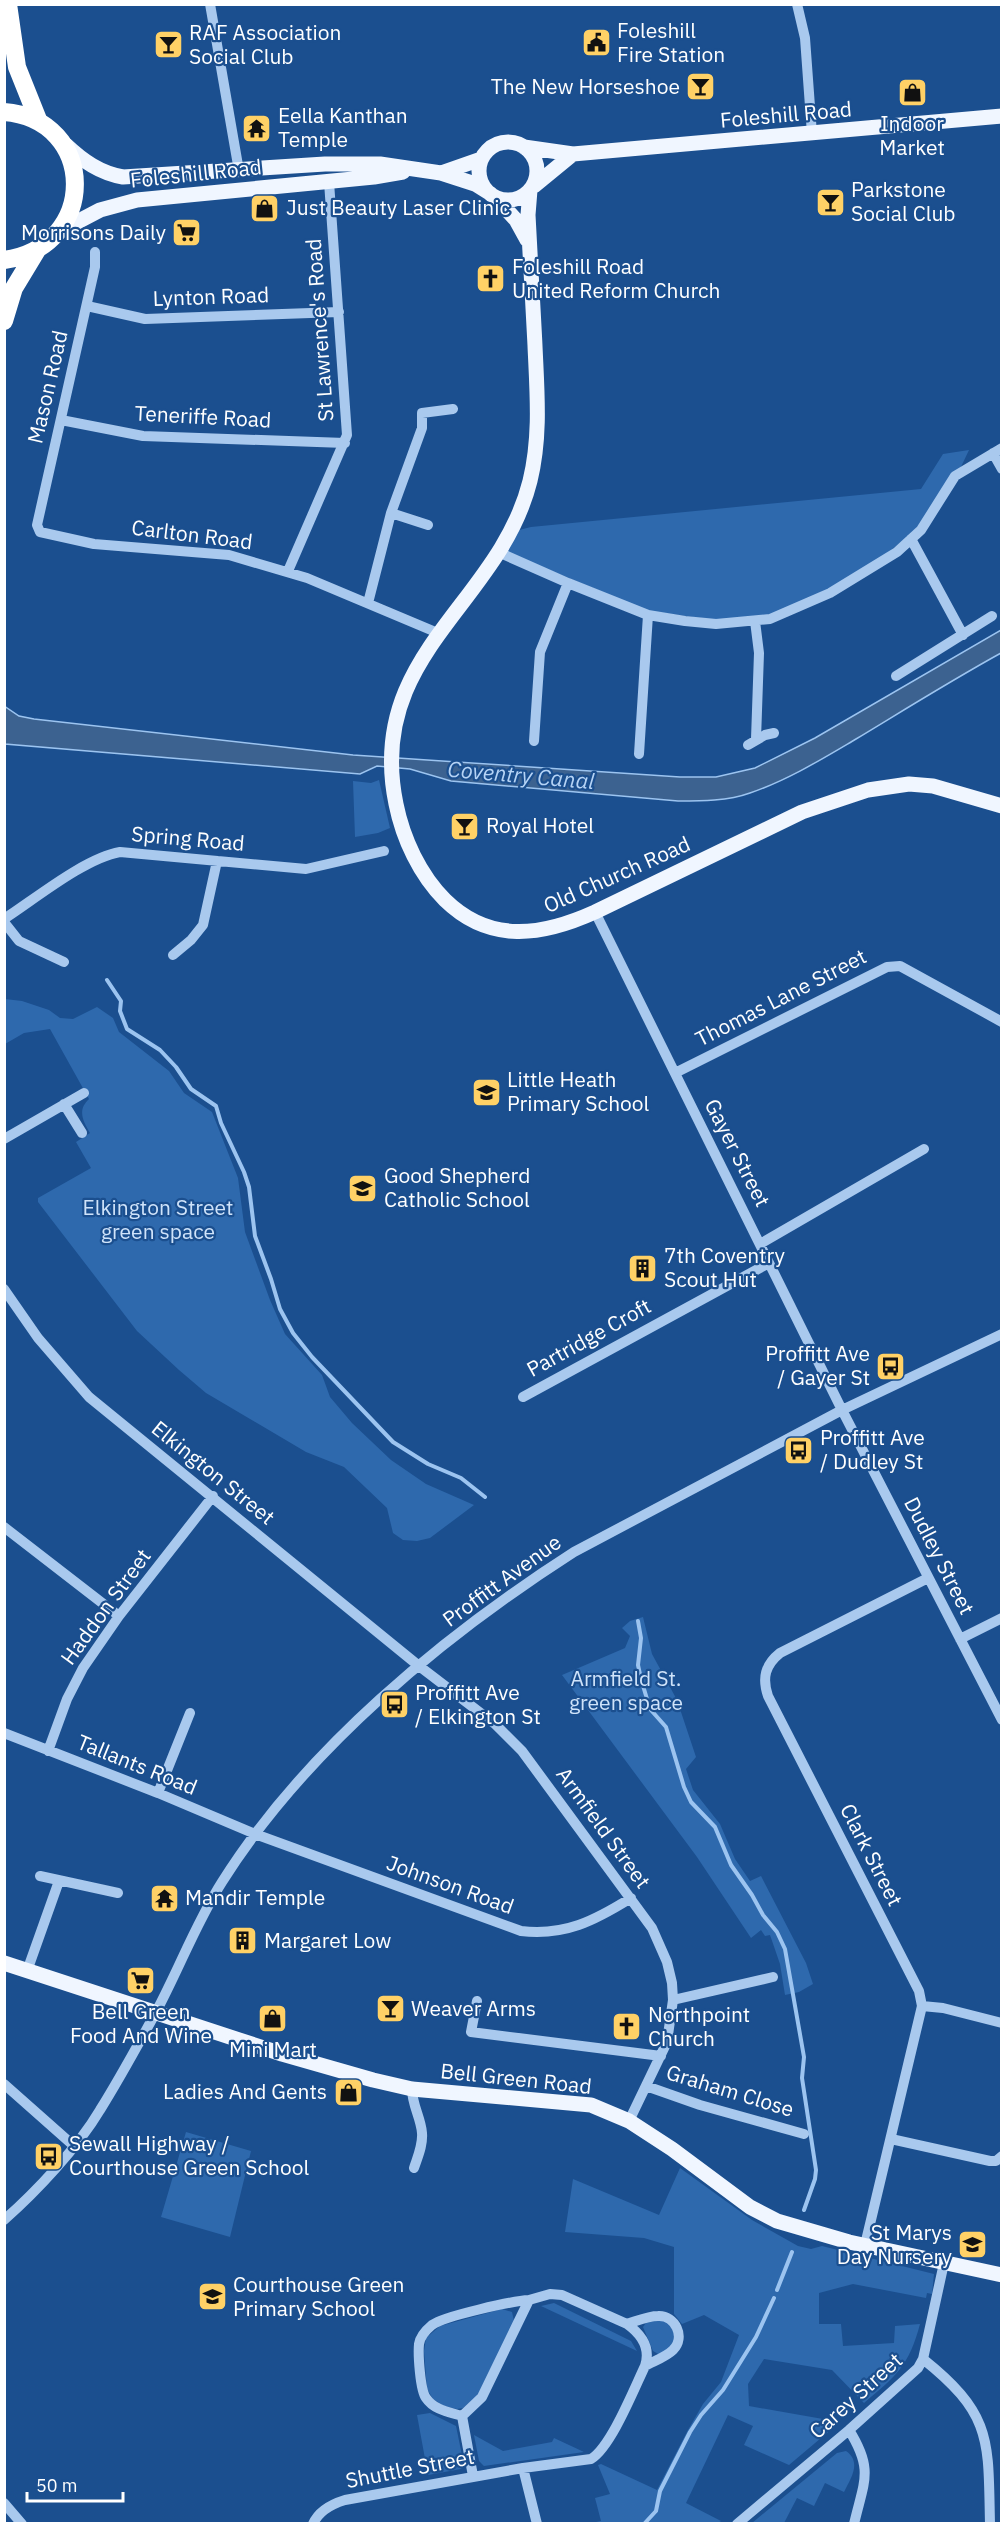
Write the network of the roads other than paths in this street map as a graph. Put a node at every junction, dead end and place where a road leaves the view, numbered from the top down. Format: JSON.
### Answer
{"nodes":[{"id":1,"x":8,"y":4,"type":"edge"},
{"id":2,"x":210,"y":4,"type":"edge"},
{"id":3,"x":797,"y":4,"type":"edge"},
{"id":4,"x":4,"y":112,"type":"edge"},
{"id":5,"x":1002,"y":116,"type":"edge"},
{"id":6,"x":39,"y":122,"type":"junction"},
{"id":7,"x":812,"y":134,"type":"junction"},
{"id":8,"x":60,"y":139,"type":"junction"},
{"id":9,"x":524,"y":147,"type":"junction"},
{"id":10,"x":573,"y":154,"type":"junction"},
{"id":11,"x":481,"y":159,"type":"junction"},
{"id":12,"x":415,"y":170,"type":"junction"},
{"id":13,"x":239,"y":171,"type":"junction"},
{"id":14,"x":441,"y":172,"type":"junction"},
{"id":15,"x":329,"y":182,"type":"junction"},
{"id":16,"x":531,"y":189,"type":"junction"},
{"id":17,"x":493,"y":196,"type":"junction"},
{"id":18,"x":60,"y":231,"type":"junction"},
{"id":19,"x":530,"y":245,"type":"junction"},
{"id":20,"x":37,"y":250,"type":"junction"},
{"id":21,"x":95,"y":252,"type":"dead end"},
{"id":22,"x":4,"y":260,"type":"edge"},
{"id":23,"x":87,"y":306,"type":"junction"},
{"id":24,"x":339,"y":312,"type":"junction"},
{"id":25,"x":4,"y":321,"type":"edge"},
{"id":26,"x":453,"y":409,"type":"dead end"},
{"id":27,"x":61,"y":420,"type":"junction"},
{"id":28,"x":345,"y":443,"type":"junction"},
{"id":29,"x":997,"y":450,"type":"edge"},
{"id":30,"x":1002,"y":469,"type":"edge"},
{"id":31,"x":392,"y":513,"type":"junction"},
{"id":32,"x":428,"y":525,"type":"dead end"},
{"id":33,"x":38,"y":530,"type":"joint"},
{"id":34,"x":911,"y":539,"type":"junction"},
{"id":35,"x":498,"y":552,"type":"junction"},
{"id":36,"x":288,"y":571,"type":"junction"},
{"id":37,"x":568,"y":583,"type":"junction"},
{"id":38,"x":368,"y":603,"type":"junction"},
{"id":39,"x":648,"y":615,"type":"junction"},
{"id":40,"x":992,"y":616,"type":"dead end"},
{"id":41,"x":755,"y":621,"type":"junction"},
{"id":42,"x":438,"y":633,"type":"junction"},
{"id":43,"x":963,"y":635,"type":"junction"},
{"id":44,"x":896,"y":676,"type":"dead end"},
{"id":45,"x":774,"y":733,"type":"dead end"},
{"id":46,"x":534,"y":741,"type":"dead end"},
{"id":47,"x":639,"y":754,"type":"dead end"},
{"id":48,"x":1002,"y":806,"type":"edge"},
{"id":49,"x":384,"y":851,"type":"dead end"},
{"id":50,"x":217,"y":861,"type":"junction"},
{"id":51,"x":596,"y":912,"type":"junction"},
{"id":52,"x":4,"y":921,"type":"edge"},
{"id":53,"x":173,"y":955,"type":"dead end"},
{"id":54,"x":64,"y":962,"type":"dead end"},
{"id":55,"x":1002,"y":1022,"type":"edge"},
{"id":56,"x":675,"y":1073,"type":"junction"},
{"id":57,"x":84,"y":1093,"type":"dead end"},
{"id":58,"x":64,"y":1104,"type":"junction"},
{"id":59,"x":82,"y":1133,"type":"dead end"},
{"id":60,"x":4,"y":1139,"type":"edge"},
{"id":61,"x":924,"y":1149,"type":"dead end"},
{"id":62,"x":760,"y":1244,"type":"junction"},
{"id":63,"x":769,"y":1263,"type":"junction"},
{"id":64,"x":4,"y":1289,"type":"edge"},
{"id":65,"x":1002,"y":1334,"type":"edge"},
{"id":66,"x":523,"y":1397,"type":"dead end"},
{"id":67,"x":842,"y":1410,"type":"junction"},
{"id":68,"x":213,"y":1496,"type":"junction"},
{"id":69,"x":4,"y":1527,"type":"edge"},
{"id":70,"x":928,"y":1578,"type":"junction"},
{"id":71,"x":119,"y":1616,"type":"junction"},
{"id":72,"x":1002,"y":1618,"type":"edge"},
{"id":73,"x":960,"y":1639,"type":"junction"},
{"id":74,"x":419,"y":1666,"type":"junction"},
{"id":75,"x":190,"y":1713,"type":"dead end"},
{"id":76,"x":1002,"y":1720,"type":"edge"},
{"id":77,"x":4,"y":1733,"type":"edge"},
{"id":78,"x":48,"y":1751,"type":"junction"},
{"id":79,"x":158,"y":1793,"type":"junction"},
{"id":80,"x":255,"y":1834,"type":"junction"},
{"id":81,"x":40,"y":1876,"type":"dead end"},
{"id":82,"x":59,"y":1881,"type":"junction"},
{"id":83,"x":118,"y":1893,"type":"dead end"},
{"id":84,"x":631,"y":1898,"type":"junction"},
{"id":85,"x":4,"y":1963,"type":"edge"},
{"id":86,"x":27,"y":1971,"type":"junction"},
{"id":87,"x":773,"y":1977,"type":"dead end"},
{"id":88,"x":673,"y":2000,"type":"junction"},
{"id":89,"x":477,"y":2001,"type":"dead end"},
{"id":90,"x":922,"y":2006,"type":"junction"},
{"id":91,"x":156,"y":2012,"type":"junction"},
{"id":92,"x":1002,"y":2023,"type":"edge"},
{"id":93,"x":661,"y":2056,"type":"junction"},
{"id":94,"x":4,"y":2084,"type":"edge"},
{"id":95,"x":646,"y":2086,"type":"junction"},
{"id":96,"x":412,"y":2089,"type":"junction"},
{"id":97,"x":629,"y":2121,"type":"junction"},
{"id":98,"x":804,"y":2134,"type":"dead end"},
{"id":99,"x":891,"y":2139,"type":"junction"},
{"id":100,"x":74,"y":2146,"type":"junction"},
{"id":101,"x":1002,"y":2156,"type":"edge"},
{"id":102,"x":414,"y":2168,"type":"dead end"},
{"id":103,"x":4,"y":2220,"type":"edge"},
{"id":104,"x":866,"y":2245,"type":"junction"},
{"id":105,"x":944,"y":2263,"type":"junction"},
{"id":106,"x":1002,"y":2275,"type":"edge"},
{"id":107,"x":529,"y":2300,"type":"junction"},
{"id":108,"x":627,"y":2324,"type":"junction"},
{"id":109,"x":923,"y":2359,"type":"junction"},
{"id":110,"x":645,"y":2366,"type":"junction"},
{"id":111,"x":462,"y":2416,"type":"junction"},
{"id":112,"x":849,"y":2430,"type":"junction"},
{"id":113,"x":523,"y":2468,"type":"junction"},
{"id":114,"x":473,"y":2476,"type":"junction"},
{"id":115,"x":4,"y":2503,"type":"edge"},
{"id":116,"x":22,"y":2523,"type":"edge"},
{"id":117,"x":313,"y":2523,"type":"edge"},
{"id":118,"x":537,"y":2523,"type":"edge"},
{"id":119,"x":737,"y":2523,"type":"edge"},
{"id":120,"x":854,"y":2523,"type":"edge"},
{"id":121,"x":990,"y":2523,"type":"edge"}],
"edges":[{"from":1,"to":6,"type":"highway"},
{"from":2,"to":13,"type":"street"},
{"from":3,"to":7,"type":"street"},
{"from":4,"to":6,"type":"highway"},
{"from":5,"to":7,"type":"main road","name":"Foleshill Road"},
{"from":6,"to":8,"type":"highway"},
{"from":7,"to":10,"type":"main road","name":"Foleshill Road"},
{"from":8,"to":13,"type":"main road","name":"Foleshill Road"},
{"from":8,"to":18,"type":"highway"},
{"from":9,"to":10,"type":"main road","name":"Foleshill Road"},
{"from":9,"to":11,"type":"main road"},
{"from":9,"to":16,"type":"main road"},
{"from":10,"to":16,"type":"main road"},
{"from":11,"to":14,"type":"main road","name":"Foleshill Road"},
{"from":11,"to":17,"type":"main road"},
{"from":12,"to":13,"type":"main road","name":"Foleshill Road"},
{"from":12,"to":14,"type":"main road","name":"Foleshill Road"},
{"from":12,"to":15,"type":"main road","name":"Foleshill Road"},
{"from":14,"to":17,"type":"main road","name":"Foleshill Road"},
{"from":15,"to":18,"type":"main road","name":"Foleshill Road"},
{"from":15,"to":24,"type":"street","name":"St Lawrence's Road"},
{"from":16,"to":17,"type":"main road"},
{"from":16,"to":19,"type":"main road","name":"Old Church Road"},
{"from":17,"to":19,"type":"main road","name":"Old Church Road"},
{"from":18,"to":20,"type":"highway"},
{"from":19,"to":35,"type":"main road","name":"Old Church Road"},
{"from":20,"to":22,"type":"highway"},
{"from":20,"to":25,"type":"highway"},
{"from":21,"to":23,"type":"street","name":"Mason Road"},
{"from":23,"to":24,"type":"street","name":"Lynton Road"},
{"from":23,"to":27,"type":"street","name":"Mason Road"},
{"from":24,"to":28,"type":"street","name":"St Lawrence's Road"},
{"from":26,"to":31,"type":"street"},
{"from":27,"to":28,"type":"street","name":"Teneriffe Road"},
{"from":27,"to":33,"type":"street","name":"Mason Road"},
{"from":28,"to":36,"type":"street","name":"St Lawrence's Road"},
{"from":29,"to":30,"type":"street"},
{"from":29,"to":34,"type":"street"},
{"from":31,"to":32,"type":"street"},
{"from":31,"to":38,"type":"street"},
{"from":33,"to":36,"type":"street","name":"Carlton Road"},
{"from":34,"to":41,"type":"street"},
{"from":34,"to":43,"type":"street"},
{"from":35,"to":37,"type":"street"},
{"from":35,"to":42,"type":"main road","name":"Old Church Road"},
{"from":36,"to":38,"type":"street","name":"Carlton Road"},
{"from":37,"to":39,"type":"street"},
{"from":37,"to":46,"type":"street"},
{"from":38,"to":42,"type":"street","name":"Carlton Road"},
{"from":39,"to":41,"type":"street"},
{"from":39,"to":47,"type":"street"},
{"from":40,"to":43,"type":"street"},
{"from":41,"to":45,"type":"street"},
{"from":42,"to":51,"type":"main road","name":"Old Church Road"},
{"from":43,"to":44,"type":"street"},
{"from":48,"to":51,"type":"main road","name":"Old Church Road"},
{"from":49,"to":50,"type":"street","name":"Spring Road"},
{"from":50,"to":52,"type":"street","name":"Spring Road"},
{"from":50,"to":53,"type":"street"},
{"from":51,"to":56,"type":"street","name":"Gayer Street"},
{"from":52,"to":54,"type":"street"},
{"from":55,"to":56,"type":"street","name":"Thomas Lane Street"},
{"from":56,"to":62,"type":"street","name":"Gayer Street"},
{"from":57,"to":58,"type":"street"},
{"from":58,"to":59,"type":"street"},
{"from":58,"to":60,"type":"street"},
{"from":61,"to":62,"type":"street"},
{"from":62,"to":63,"type":"street","name":"Gayer Street"},
{"from":63,"to":66,"type":"street","name":"Partridge Croft"},
{"from":63,"to":67,"type":"street","name":"Gayer Street"},
{"from":64,"to":68,"type":"street","name":"Elkington Street"},
{"from":65,"to":67,"type":"street","name":"Proffitt Avenue"},
{"from":67,"to":70,"type":"street","name":"Dudley Street"},
{"from":67,"to":74,"type":"street","name":"Proffitt Avenue"},
{"from":68,"to":71,"type":"street","name":"Haddon Street"},
{"from":68,"to":74,"type":"street","name":"Elkington Street"},
{"from":69,"to":71,"type":"street"},
{"from":70,"to":73,"type":"street","name":"Dudley Street"},
{"from":70,"to":90,"type":"street","name":"Clark Street"},
{"from":71,"to":78,"type":"street","name":"Haddon Street"},
{"from":72,"to":73,"type":"street"},
{"from":73,"to":76,"type":"street","name":"Dudley Street"},
{"from":74,"to":80,"type":"street","name":"Proffitt Avenue"},
{"from":74,"to":84,"type":"street","name":"Armfield Street"},
{"from":75,"to":79,"type":"street"},
{"from":77,"to":78,"type":"street","name":"Tallants Road"},
{"from":78,"to":79,"type":"street","name":"Tallants Road"},
{"from":79,"to":80,"type":"street","name":"Tallants Road"},
{"from":80,"to":84,"type":"street","name":"Johnson Road"},
{"from":80,"to":91,"type":"street","name":"Proffitt Avenue"},
{"from":81,"to":82,"type":"street"},
{"from":82,"to":83,"type":"street"},
{"from":82,"to":86,"type":"street"},
{"from":84,"to":88,"type":"street","name":"Armfield Street"},
{"from":85,"to":86,"type":"main road","name":"Bell Green Road"},
{"from":86,"to":91,"type":"main road","name":"Bell Green Road"},
{"from":87,"to":88,"type":"street"},
{"from":88,"to":93,"type":"street","name":"Armfield Street"},
{"from":89,"to":93,"type":"street"},
{"from":90,"to":92,"type":"street"},
{"from":90,"to":99,"type":"street"},
{"from":91,"to":96,"type":"main road","name":"Bell Green Road"},
{"from":91,"to":100,"type":"street","name":"Proffitt Avenue"},
{"from":93,"to":95,"type":"street","name":"Armfield Street"},
{"from":94,"to":100,"type":"street"},
{"from":95,"to":97,"type":"street","name":"Armfield Street"},
{"from":95,"to":98,"type":"street","name":"Graham Close"},
{"from":96,"to":97,"type":"main road","name":"Bell Green Road"},
{"from":96,"to":102,"type":"street"},
{"from":97,"to":104,"type":"main road","name":"Bell Green Road"},
{"from":99,"to":101,"type":"street"},
{"from":99,"to":104,"type":"street"},
{"from":100,"to":103,"type":"street","name":"Proffitt Avenue"},
{"from":104,"to":105,"type":"main road","name":"Bell Green Road"},
{"from":105,"to":106,"type":"main road","name":"Bell Green Road"},
{"from":105,"to":109,"type":"street","name":"Carey Street"},
{"from":107,"to":108,"type":"street"},
{"from":107,"to":111,"type":"street"},
{"from":107,"to":111,"type":"street"},
{"from":108,"to":110,"type":"street"},
{"from":108,"to":110,"type":"street"},
{"from":109,"to":112,"type":"street","name":"Carey Street"},
{"from":109,"to":121,"type":"street"},
{"from":110,"to":113,"type":"street","name":"Shuttle Street"},
{"from":111,"to":114,"type":"street"},
{"from":112,"to":119,"type":"street","name":"Carey Street"},
{"from":112,"to":120,"type":"street"},
{"from":113,"to":114,"type":"street","name":"Shuttle Street"},
{"from":113,"to":118,"type":"street"},
{"from":114,"to":117,"type":"street","name":"Shuttle Street"},
{"from":115,"to":116,"type":"street"}]}
